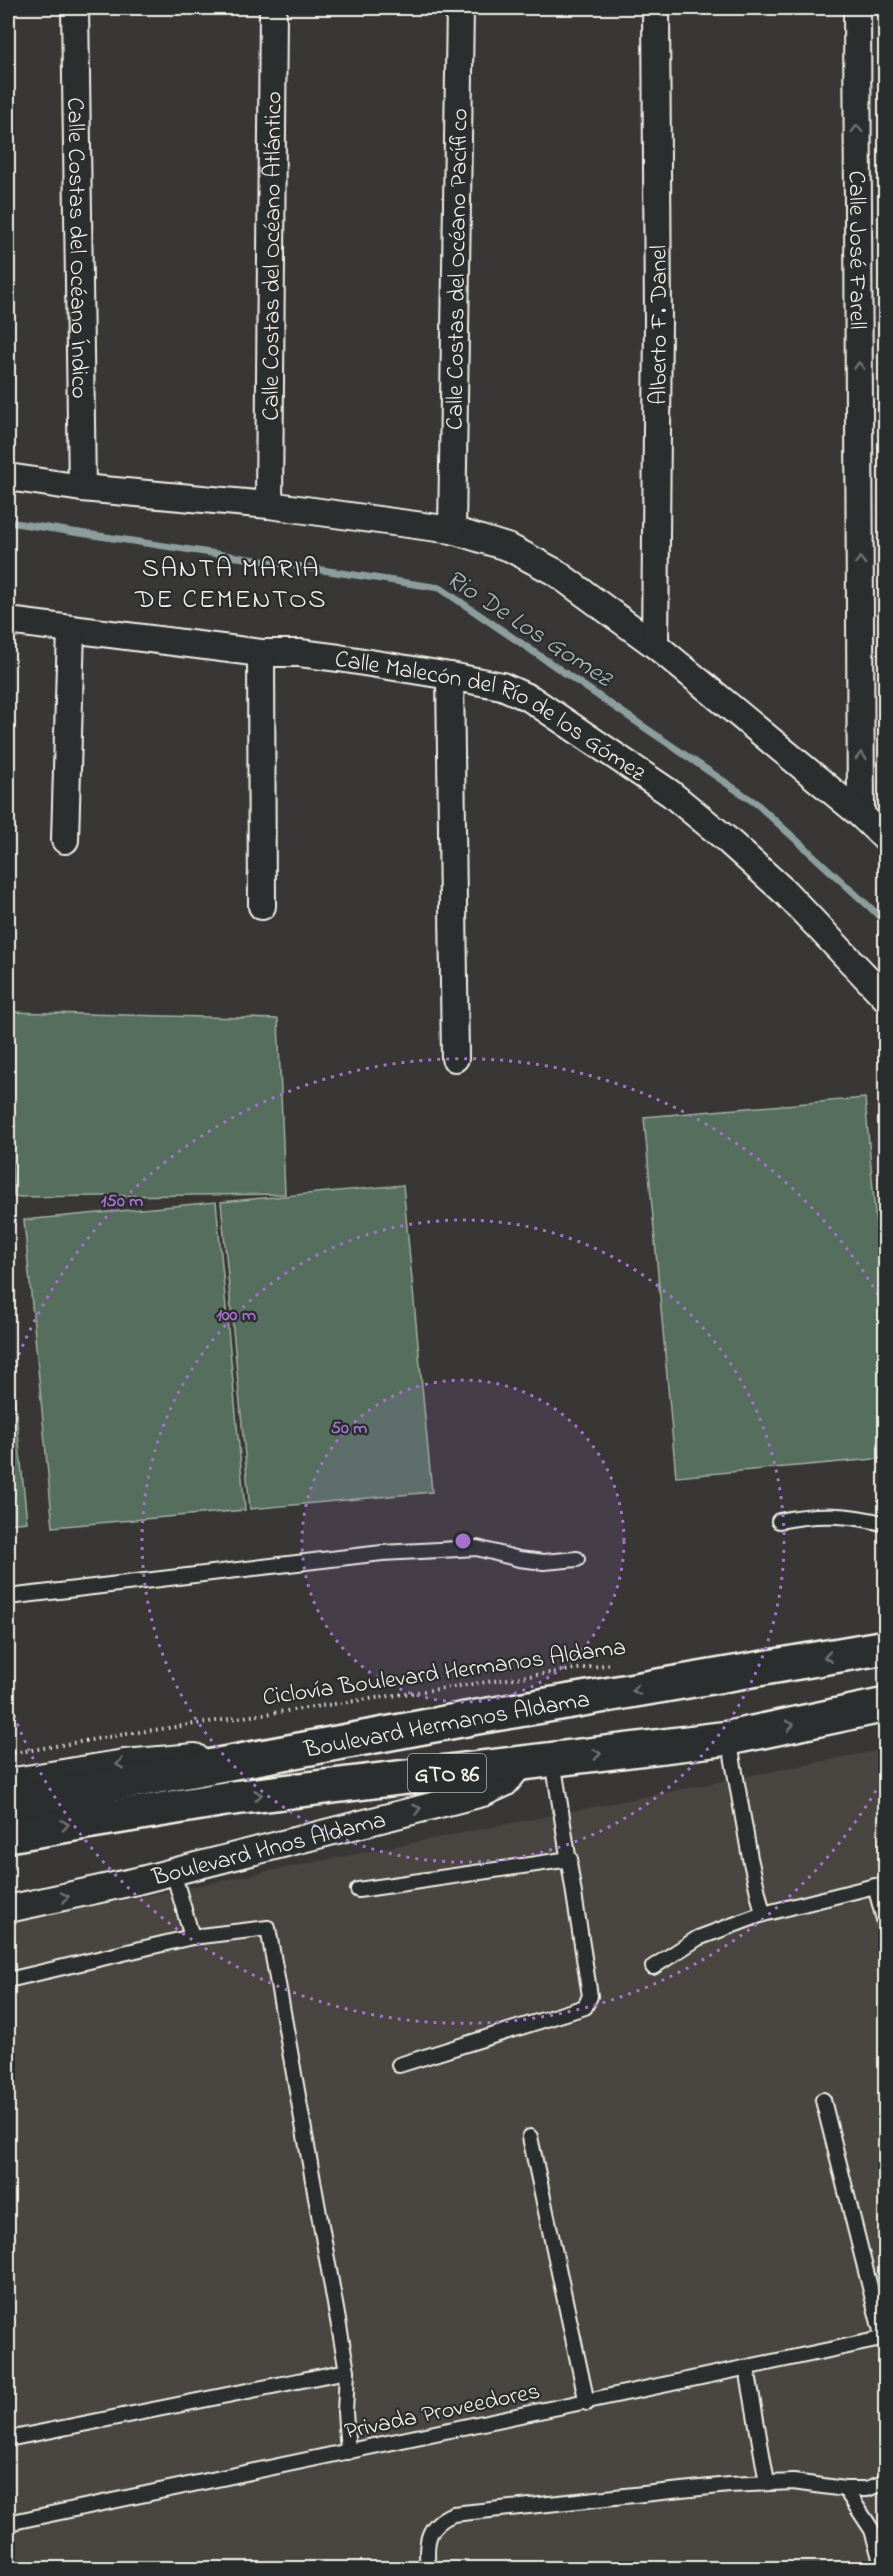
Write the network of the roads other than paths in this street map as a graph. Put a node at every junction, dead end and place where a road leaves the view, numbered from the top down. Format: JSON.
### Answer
{"nodes":[{"id":1,"x":75,"y":8,"type":"edge"},
{"id":2,"x":273,"y":8,"type":"edge"},
{"id":3,"x":460,"y":8,"type":"edge"},
{"id":4,"x":656,"y":8,"type":"edge"},
{"id":5,"x":857,"y":8,"type":"edge"},
{"id":6,"x":8,"y":477,"type":"edge"},
{"id":7,"x":81,"y":488,"type":"junction"},
{"id":8,"x":269,"y":505,"type":"junction"},
{"id":9,"x":452,"y":530,"type":"junction"},
{"id":10,"x":8,"y":621,"type":"edge"},
{"id":11,"x":71,"y":629,"type":"junction"},
{"id":12,"x":655,"y":645,"type":"junction"},
{"id":13,"x":261,"y":652,"type":"junction"},
{"id":14,"x":450,"y":676,"type":"junction"},
{"id":15,"x":861,"y":815,"type":"junction"},
{"id":16,"x":885,"y":839,"type":"edge"},
{"id":17,"x":66,"y":840,"type":"dead end"},
{"id":18,"x":262,"y":906,"type":"dead end"},
{"id":19,"x":885,"y":998,"type":"edge"},
{"id":20,"x":455,"y":1058,"type":"dead end"},
{"id":21,"x":779,"y":1521,"type":"dead end"},
{"id":22,"x":885,"y":1524,"type":"edge"},
{"id":23,"x":577,"y":1558,"type":"dead end"},
{"id":24,"x":8,"y":1597,"type":"edge"},
{"id":25,"x":885,"y":1647,"type":"edge"},
{"id":26,"x":885,"y":1705,"type":"edge"},
{"id":27,"x":729,"y":1738,"type":"junction"},
{"id":28,"x":262,"y":1756,"type":"junction"},
{"id":29,"x":553,"y":1760,"type":"junction"},
{"id":30,"x":521,"y":1764,"type":"junction"},
{"id":31,"x":8,"y":1782,"type":"edge"},
{"id":32,"x":8,"y":1804,"type":"edge"},
{"id":33,"x":8,"y":1836,"type":"edge"},
{"id":34,"x":570,"y":1859,"type":"junction"},
{"id":35,"x":173,"y":1872,"type":"junction"},
{"id":36,"x":880,"y":1884,"type":"edge"},
{"id":37,"x":358,"y":1890,"type":"dead end"},
{"id":38,"x":8,"y":1909,"type":"edge"},
{"id":39,"x":764,"y":1914,"type":"junction"},
{"id":40,"x":885,"y":1927,"type":"edge"},
{"id":41,"x":192,"y":1937,"type":"junction"},
{"id":42,"x":653,"y":1967,"type":"dead end"},
{"id":43,"x":8,"y":1980,"type":"edge"},
{"id":44,"x":399,"y":2065,"type":"dead end"},
{"id":45,"x":823,"y":2100,"type":"dead end"},
{"id":46,"x":530,"y":2137,"type":"dead end"},
{"id":47,"x":884,"y":2339,"type":"edge"},
{"id":48,"x":747,"y":2368,"type":"junction"},
{"id":49,"x":347,"y":2371,"type":"junction"},
{"id":50,"x":587,"y":2403,"type":"junction"},
{"id":51,"x":8,"y":2439,"type":"edge"},
{"id":52,"x":348,"y":2452,"type":"junction"},
{"id":53,"x":885,"y":2482,"type":"edge"},
{"id":54,"x":767,"y":2483,"type":"junction"},
{"id":55,"x":845,"y":2489,"type":"junction"},
{"id":56,"x":8,"y":2523,"type":"edge"},
{"id":57,"x":428,"y":2568,"type":"edge"},
{"id":58,"x":884,"y":2568,"type":"edge"}],
"edges":[{"from":1,"to":7,"type":"street","name":"Calle Costas del Océano Índico"},
{"from":2,"to":8,"type":"street","name":"Calle Costas del Océano Atlántico"},
{"from":3,"to":9,"type":"street","name":"Calle Costas del Océano Pacífico"},
{"from":4,"to":12,"type":"street","name":"Alberto F. Danel"},
{"from":15,"to":5,"type":"street","name":"Calle José Farell","one_way":true},
{"from":6,"to":7,"type":"street"},
{"from":7,"to":8,"type":"street"},
{"from":8,"to":9,"type":"street"},
{"from":9,"to":12,"type":"street"},
{"from":10,"to":11,"type":"street","name":"Calle Malecón del Río de los Gómez"},
{"from":11,"to":13,"type":"street","name":"Calle Malecón del Río de los Gómez"},
{"from":11,"to":17,"type":"street"},
{"from":12,"to":15,"type":"street"},
{"from":13,"to":14,"type":"street","name":"Calle Malecón del Río de los Gómez"},
{"from":13,"to":18,"type":"street"},
{"from":14,"to":19,"type":"street","name":"Calle Malecón del Río de los Gómez"},
{"from":14,"to":20,"type":"street"},
{"from":15,"to":16,"type":"street"},
{"from":21,"to":22,"type":"lane"},
{"from":23,"to":24,"type":"lane"},
{"from":25,"to":28,"type":"main road","name":"Boulevard Hermanos Aldama","number":"GTO 86","one_way":true},
{"from":27,"to":26,"type":"main road","name":"Boulevard Hermanos Aldama","number":"GTO 86","one_way":true},
{"from":29,"to":27,"type":"main road","name":"Boulevard Hermanos Aldama","number":"GTO 86","one_way":true},
{"from":27,"to":39,"type":"lane"},
{"from":28,"to":31,"type":"street","one_way":true},
{"from":28,"to":32,"type":"main road","name":"Boulevard Hermanos Aldama","number":"GTO 86"},
{"from":29,"to":30,"type":"main road","name":"Boulevard Hermanos Aldama","number":"GTO 86"},
{"from":29,"to":34,"type":"lane"},
{"from":33,"to":30,"type":"main road","name":"Boulevard Hermanos Aldama","number":"GTO 86","one_way":true},
{"from":35,"to":30,"type":"street","name":"Boulevard Hnos Aldama","one_way":true},
{"from":34,"to":37,"type":"lane"},
{"from":34,"to":44,"type":"lane"},
{"from":38,"to":35,"type":"street","name":"Boulevard Hnos Aldama","one_way":true},
{"from":35,"to":41,"type":"lane"},
{"from":36,"to":39,"type":"lane"},
{"from":36,"to":40,"type":"lane"},
{"from":39,"to":42,"type":"lane"},
{"from":41,"to":43,"type":"lane"},
{"from":41,"to":49,"type":"lane"},
{"from":45,"to":47,"type":"lane"},
{"from":46,"to":50,"type":"lane"},
{"from":47,"to":48,"type":"lane","name":"Privada Proveedores"},
{"from":48,"to":50,"type":"lane","name":"Privada Proveedores"},
{"from":48,"to":54,"type":"lane"},
{"from":49,"to":51,"type":"lane"},
{"from":49,"to":52,"type":"lane"},
{"from":50,"to":52,"type":"lane","name":"Privada Proveedores"},
{"from":52,"to":56,"type":"lane","name":"Privada Proveedores"},
{"from":53,"to":55,"type":"lane"},
{"from":54,"to":55,"type":"lane"},
{"from":54,"to":57,"type":"lane"},
{"from":55,"to":58,"type":"lane"}]}
